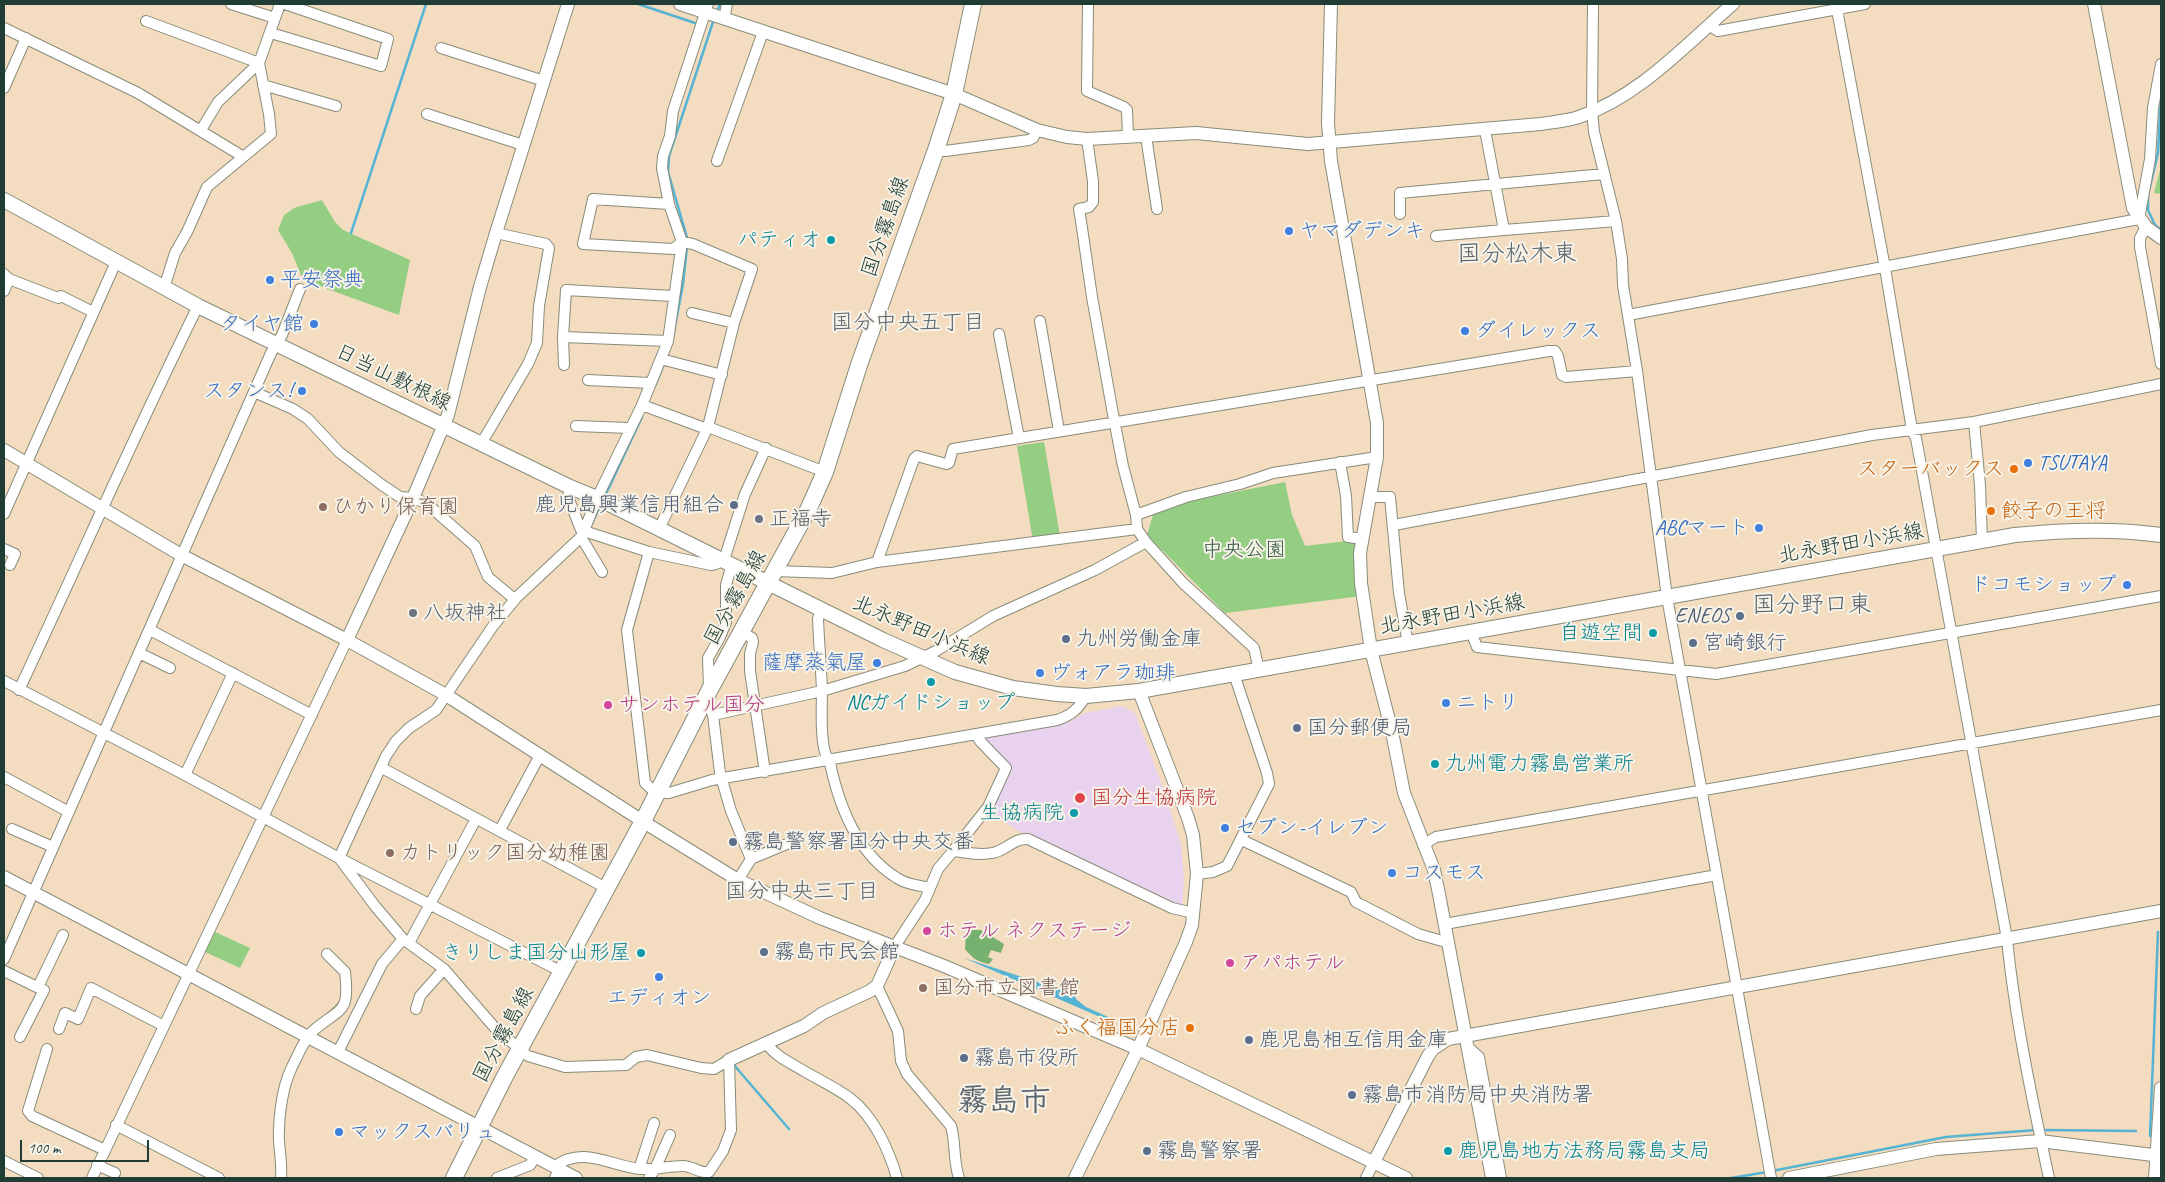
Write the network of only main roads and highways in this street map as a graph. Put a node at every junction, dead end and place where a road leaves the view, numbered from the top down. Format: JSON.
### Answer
{"nodes":[{"id":1,"x":973,"y":4,"type":"edge"},
{"id":2,"x":4,"y":200,"type":"edge"},
{"id":3,"x":2161,"y":535,"type":"edge"},
{"id":4,"x":772,"y":577,"type":"junction"},
{"id":5,"x":454,"y":1178,"type":"edge"}],
"edges":[{"from":1,"to":4,"type":"main road","name":"国分霧島線"},
{"from":2,"to":4,"type":"main road","name":"日当山敷根線"},
{"from":3,"to":4,"type":"main road","name":"北永野田小浜線"},
{"from":4,"to":5,"type":"main road","name":"国分霧島線"}]}
